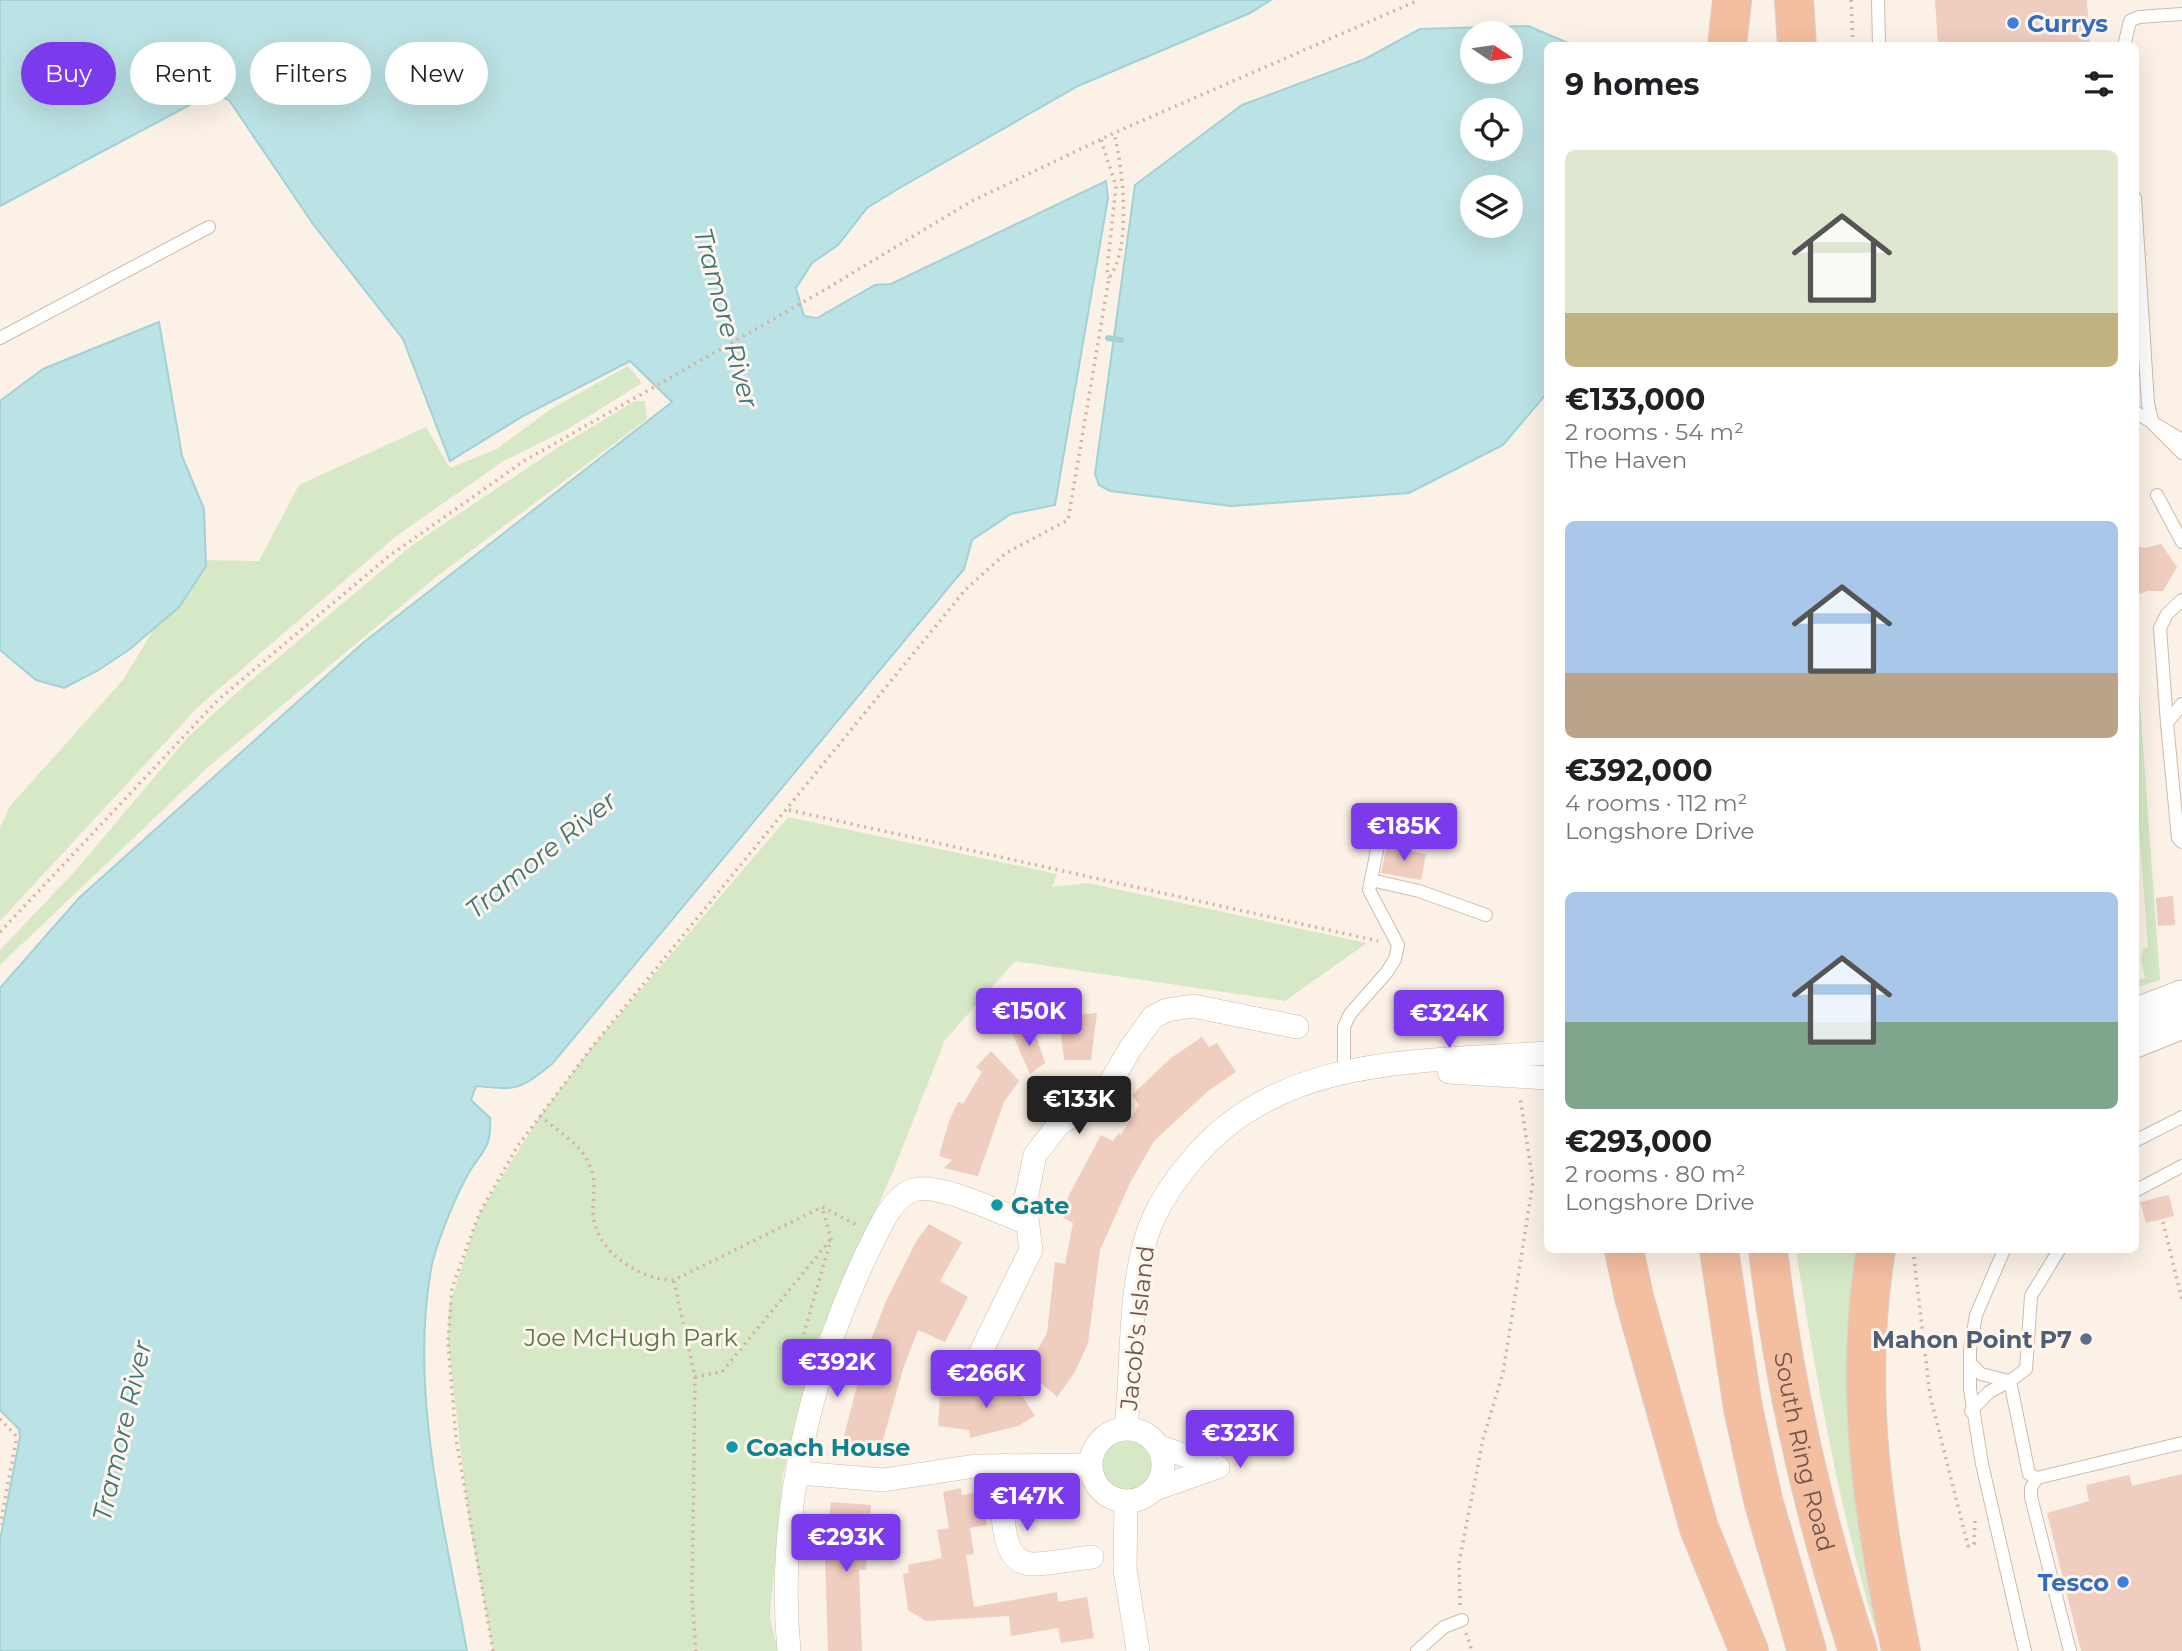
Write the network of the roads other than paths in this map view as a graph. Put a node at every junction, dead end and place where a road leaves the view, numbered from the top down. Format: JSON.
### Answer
{"nodes":[{"id":1,"x":1713,"y":0,"type":"edge"},
{"id":2,"x":1732,"y":0,"type":"edge"},
{"id":3,"x":1740,"y":0,"type":"edge"},
{"id":4,"x":1786,"y":0,"type":"edge"},
{"id":5,"x":1794,"y":0,"type":"edge"},
{"id":6,"x":1878,"y":0,"type":"edge"},
{"id":7,"x":2182,"y":14,"type":"edge"},
{"id":8,"x":1710,"y":42,"type":"edge"},
{"id":9,"x":1727,"y":42,"type":"edge"},
{"id":10,"x":1739,"y":42,"type":"edge"},
{"id":11,"x":1784,"y":42,"type":"edge"},
{"id":12,"x":1797,"y":42,"type":"edge"},
{"id":13,"x":1879,"y":42,"type":"edge"},
{"id":14,"x":2125,"y":42,"type":"edge"},
{"id":15,"x":209,"y":227,"type":"dead end"},
{"id":16,"x":2139,"y":261,"type":"edge"},
{"id":17,"x":0,"y":338,"type":"edge"},
{"id":18,"x":2139,"y":415,"type":"edge"},
{"id":19,"x":2153,"y":424,"type":"junction"},
{"id":20,"x":2182,"y":440,"type":"edge"},
{"id":21,"x":2182,"y":453,"type":"edge"},
{"id":22,"x":2157,"y":495,"type":"dead end"},
{"id":23,"x":2182,"y":542,"type":"edge"},
{"id":24,"x":2182,"y":600,"type":"edge"},
{"id":25,"x":2182,"y":704,"type":"edge"},
{"id":26,"x":2167,"y":723,"type":"junction"},
{"id":27,"x":2182,"y":785,"type":"edge"},
{"id":28,"x":2174,"y":796,"type":"junction"},
{"id":29,"x":2182,"y":842,"type":"edge"},
{"id":30,"x":1378,"y":845,"type":"dead end"},
{"id":31,"x":1371,"y":880,"type":"junction"},
{"id":32,"x":1486,"y":915,"type":"dead end"},
{"id":33,"x":2182,"y":996,"type":"edge"},
{"id":34,"x":2139,"y":1013,"type":"edge"},
{"id":35,"x":2182,"y":1022,"type":"edge"},
{"id":36,"x":1297,"y":1027,"type":"dead end"},
{"id":37,"x":2139,"y":1039,"type":"edge"},
{"id":38,"x":1544,"y":1053,"type":"edge"},
{"id":39,"x":1376,"y":1066,"type":"junction"},
{"id":40,"x":1344,"y":1072,"type":"junction"},
{"id":41,"x":1544,"y":1078,"type":"edge"},
{"id":42,"x":2182,"y":1117,"type":"edge"},
{"id":43,"x":2139,"y":1139,"type":"edge"},
{"id":44,"x":2182,"y":1166,"type":"edge"},
{"id":45,"x":2139,"y":1189,"type":"edge"},
{"id":46,"x":1025,"y":1222,"type":"junction"},
{"id":47,"x":1625,"y":1253,"type":"edge"},
{"id":48,"x":1719,"y":1253,"type":"edge"},
{"id":49,"x":1768,"y":1253,"type":"edge"},
{"id":50,"x":1876,"y":1253,"type":"edge"},
{"id":51,"x":2003,"y":1253,"type":"edge"},
{"id":52,"x":2057,"y":1253,"type":"edge"},
{"id":53,"x":1970,"y":1363,"type":"junction"},
{"id":54,"x":972,"y":1370,"type":"dead end"},
{"id":55,"x":2010,"y":1381,"type":"junction"},
{"id":56,"x":1971,"y":1411,"type":"junction"},
{"id":57,"x":1126,"y":1428,"type":"junction"},
{"id":58,"x":2182,"y":1443,"type":"edge"},
{"id":59,"x":1160,"y":1447,"type":"junction"},
{"id":60,"x":1004,"y":1465,"type":"junction"},
{"id":61,"x":1090,"y":1465,"type":"junction"},
{"id":62,"x":799,"y":1473,"type":"junction"},
{"id":63,"x":2036,"y":1478,"type":"junction"},
{"id":64,"x":1155,"y":1489,"type":"junction"},
{"id":65,"x":1126,"y":1502,"type":"junction"},
{"id":66,"x":1092,"y":1557,"type":"dead end"},
{"id":67,"x":1462,"y":1620,"type":"road end"},
{"id":68,"x":789,"y":1651,"type":"edge"},
{"id":69,"x":1138,"y":1651,"type":"edge"},
{"id":70,"x":1417,"y":1651,"type":"edge"},
{"id":71,"x":1749,"y":1651,"type":"edge"},
{"id":72,"x":1807,"y":1651,"type":"edge"},
{"id":73,"x":1858,"y":1651,"type":"edge"},
{"id":74,"x":1901,"y":1651,"type":"edge"},
{"id":75,"x":2025,"y":1651,"type":"edge"},
{"id":76,"x":2070,"y":1651,"type":"edge"}],
"edges":[{"from":1,"to":8,"type":"highway"},
{"from":2,"to":9,"type":"highway"},
{"from":3,"to":10,"type":"highway"},
{"from":4,"to":11,"type":"highway"},
{"from":5,"to":12,"type":"highway"},
{"from":6,"to":13,"type":"lane"},
{"from":7,"to":14,"type":"lane"},
{"from":15,"to":17,"type":"lane"},
{"from":16,"to":19,"type":"lane"},
{"from":18,"to":19,"type":"lane"},
{"from":19,"to":20,"type":"lane"},
{"from":19,"to":21,"type":"lane"},
{"from":22,"to":23,"type":"lane"},
{"from":24,"to":26,"type":"lane"},
{"from":25,"to":26,"type":"lane"},
{"from":26,"to":28,"type":"lane"},
{"from":27,"to":28,"type":"lane"},
{"from":28,"to":29,"type":"lane"},
{"from":30,"to":31,"type":"lane"},
{"from":31,"to":32,"type":"lane"},
{"from":31,"to":40,"type":"lane"},
{"from":33,"to":34,"type":"main road"},
{"from":35,"to":37,"type":"main road"},
{"from":36,"to":46,"type":"street"},
{"from":38,"to":39,"type":"street","name":"Jacob's Island"},
{"from":39,"to":40,"type":"street","name":"Jacob's Island"},
{"from":39,"to":41,"type":"street","name":"Jacob's Island"},
{"from":40,"to":57,"type":"street","name":"Jacob's Island"},
{"from":42,"to":43,"type":"lane"},
{"from":44,"to":45,"type":"lane"},
{"from":46,"to":54,"type":"street"},
{"from":46,"to":62,"type":"street"},
{"from":47,"to":71,"type":"highway"},
{"from":48,"to":72,"type":"highway","name":"South Ring Road"},
{"from":49,"to":73,"type":"highway","name":"South Ring Road"},
{"from":50,"to":74,"type":"highway"},
{"from":51,"to":53,"type":"lane"},
{"from":52,"to":55,"type":"lane"},
{"from":53,"to":55,"type":"lane"},
{"from":53,"to":56,"type":"lane"},
{"from":55,"to":56,"type":"lane"},
{"from":55,"to":63,"type":"lane"},
{"from":56,"to":75,"type":"lane"},
{"from":57,"to":59,"type":"street"},
{"from":57,"to":61,"type":"street"},
{"from":58,"to":63,"type":"lane"},
{"from":59,"to":64,"type":"street"},
{"from":59,"to":64,"type":"street"},
{"from":60,"to":61,"type":"street"},
{"from":60,"to":62,"type":"street"},
{"from":60,"to":66,"type":"street"},
{"from":61,"to":65,"type":"street"},
{"from":62,"to":68,"type":"street"},
{"from":63,"to":76,"type":"lane"},
{"from":64,"to":65,"type":"street"},
{"from":65,"to":69,"type":"street"},
{"from":67,"to":70,"type":"lane"}]}
